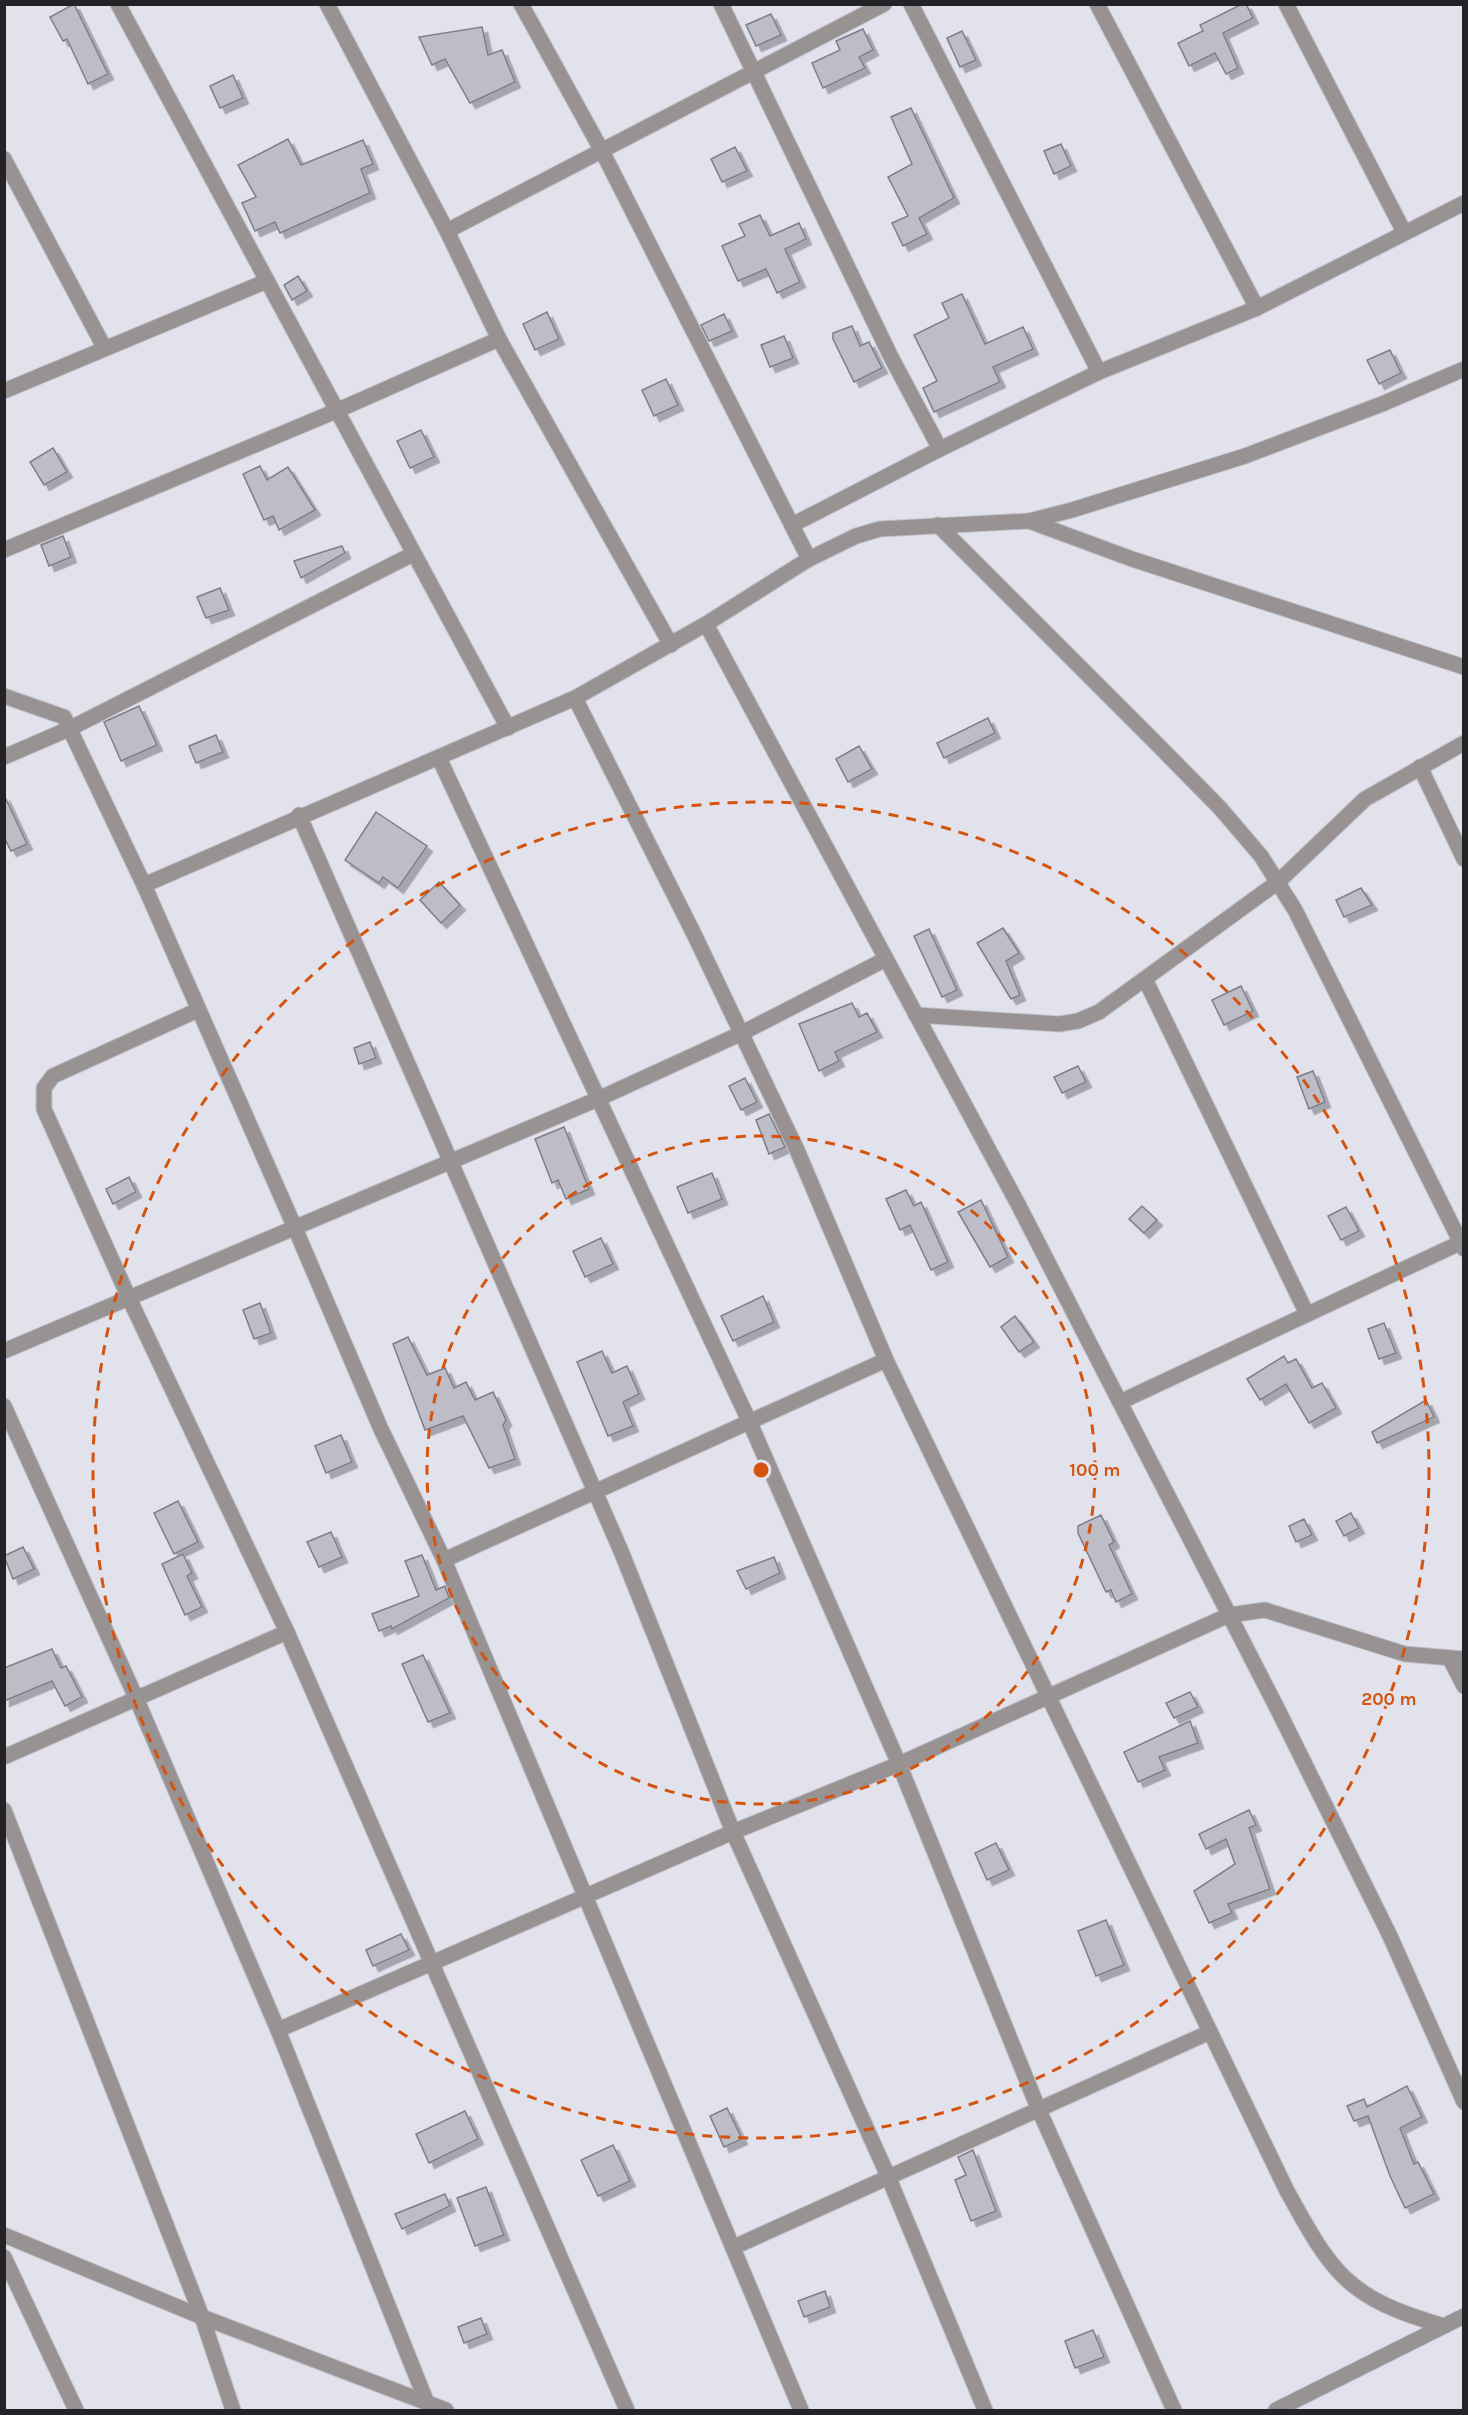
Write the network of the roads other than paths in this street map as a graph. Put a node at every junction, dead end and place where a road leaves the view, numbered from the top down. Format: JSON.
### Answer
{"nodes":[{"id":1,"x":118,"y":4,"type":"edge"},
{"id":2,"x":327,"y":4,"type":"edge"},
{"id":3,"x":521,"y":4,"type":"edge"},
{"id":4,"x":721,"y":4,"type":"edge"},
{"id":5,"x":884,"y":4,"type":"edge"},
{"id":6,"x":911,"y":4,"type":"edge"},
{"id":7,"x":1097,"y":4,"type":"edge"},
{"id":8,"x":1286,"y":4,"type":"edge"},
{"id":9,"x":753,"y":71,"type":"junction"},
{"id":10,"x":602,"y":151,"type":"junction"},
{"id":11,"x":4,"y":159,"type":"edge"},
{"id":12,"x":1464,"y":203,"type":"edge"},
{"id":13,"x":447,"y":231,"type":"junction"},
{"id":14,"x":1404,"y":232,"type":"junction"},
{"id":15,"x":267,"y":281,"type":"junction"},
{"id":16,"x":1257,"y":308,"type":"junction"},
{"id":17,"x":499,"y":339,"type":"junction"},
{"id":18,"x":104,"y":347,"type":"junction"},
{"id":19,"x":1464,"y":369,"type":"edge"},
{"id":20,"x":1099,"y":372,"type":"junction"},
{"id":21,"x":4,"y":391,"type":"edge"},
{"id":22,"x":336,"y":411,"type":"junction"},
{"id":23,"x":940,"y":448,"type":"junction"},
{"id":24,"x":1029,"y":521,"type":"junction"},
{"id":25,"x":792,"y":525,"type":"junction"},
{"id":26,"x":938,"y":525,"type":"junction"},
{"id":27,"x":4,"y":550,"type":"edge"},
{"id":28,"x":414,"y":554,"type":"junction"},
{"id":29,"x":809,"y":559,"type":"junction"},
{"id":30,"x":706,"y":624,"type":"junction"},
{"id":31,"x":670,"y":645,"type":"junction"},
{"id":32,"x":1464,"y":667,"type":"edge"},
{"id":33,"x":4,"y":696,"type":"edge"},
{"id":34,"x":576,"y":698,"type":"junction"},
{"id":35,"x":71,"y":728,"type":"junction"},
{"id":36,"x":508,"y":728,"type":"junction"},
{"id":37,"x":1464,"y":743,"type":"edge"},
{"id":38,"x":4,"y":757,"type":"edge"},
{"id":39,"x":439,"y":758,"type":"junction"},
{"id":40,"x":1420,"y":767,"type":"junction"},
{"id":41,"x":299,"y":815,"type":"junction"},
{"id":42,"x":1464,"y":860,"type":"edge"},
{"id":43,"x":1278,"y":882,"type":"junction"},
{"id":44,"x":144,"y":885,"type":"junction"},
{"id":45,"x":886,"y":959,"type":"junction"},
{"id":46,"x":1145,"y":979,"type":"junction"},
{"id":47,"x":198,"y":1010,"type":"junction"},
{"id":48,"x":916,"y":1015,"type":"junction"},
{"id":49,"x":740,"y":1034,"type":"junction"},
{"id":50,"x":598,"y":1099,"type":"junction"},
{"id":51,"x":450,"y":1162,"type":"junction"},
{"id":52,"x":296,"y":1228,"type":"junction"},
{"id":53,"x":1462,"y":1244,"type":"edge"},
{"id":54,"x":129,"y":1298,"type":"junction"},
{"id":55,"x":1307,"y":1314,"type":"junction"},
{"id":56,"x":4,"y":1351,"type":"edge"},
{"id":57,"x":886,"y":1360,"type":"junction"},
{"id":58,"x":1120,"y":1402,"type":"junction"},
{"id":59,"x":4,"y":1406,"type":"edge"},
{"id":60,"x":750,"y":1423,"type":"junction"},
{"id":61,"x":595,"y":1492,"type":"junction"},
{"id":62,"x":444,"y":1560,"type":"junction"},
{"id":63,"x":1229,"y":1615,"type":"junction"},
{"id":64,"x":287,"y":1632,"type":"junction"},
{"id":65,"x":1457,"y":1659,"type":"edge"},
{"id":66,"x":1464,"y":1686,"type":"edge"},
{"id":67,"x":1048,"y":1697,"type":"junction"},
{"id":68,"x":137,"y":1700,"type":"junction"},
{"id":69,"x":4,"y":1757,"type":"edge"},
{"id":70,"x":899,"y":1764,"type":"junction"},
{"id":71,"x":4,"y":1810,"type":"edge"},
{"id":72,"x":733,"y":1832,"type":"junction"},
{"id":73,"x":584,"y":1897,"type":"junction"},
{"id":74,"x":432,"y":1961,"type":"junction"},
{"id":75,"x":278,"y":2030,"type":"junction"},
{"id":76,"x":1210,"y":2032,"type":"junction"},
{"id":77,"x":1464,"y":2102,"type":"edge"},
{"id":78,"x":1038,"y":2108,"type":"junction"},
{"id":79,"x":888,"y":2176,"type":"junction"},
{"id":80,"x":4,"y":2235,"type":"edge"},
{"id":81,"x":734,"y":2247,"type":"junction"},
{"id":82,"x":4,"y":2257,"type":"edge"},
{"id":83,"x":1464,"y":2316,"type":"edge"},
{"id":84,"x":202,"y":2317,"type":"junction"},
{"id":85,"x":1444,"y":2326,"type":"junction"},
{"id":86,"x":427,"y":2403,"type":"junction"},
{"id":87,"x":76,"y":2410,"type":"edge"},
{"id":88,"x":233,"y":2410,"type":"edge"},
{"id":89,"x":446,"y":2410,"type":"edge"},
{"id":90,"x":627,"y":2410,"type":"edge"},
{"id":91,"x":801,"y":2410,"type":"edge"},
{"id":92,"x":985,"y":2410,"type":"edge"},
{"id":93,"x":1174,"y":2410,"type":"edge"},
{"id":94,"x":1276,"y":2410,"type":"edge"}],
"edges":[{"from":1,"to":15,"type":"street"},
{"from":2,"to":13,"type":"street"},
{"from":3,"to":10,"type":"street"},
{"from":4,"to":9,"type":"street"},
{"from":5,"to":9,"type":"street"},
{"from":6,"to":20,"type":"street"},
{"from":7,"to":16,"type":"street"},
{"from":8,"to":14,"type":"street"},
{"from":9,"to":10,"type":"street"},
{"from":9,"to":23,"type":"street"},
{"from":10,"to":13,"type":"street"},
{"from":10,"to":25,"type":"street"},
{"from":11,"to":18,"type":"street"},
{"from":12,"to":14,"type":"street"},
{"from":13,"to":17,"type":"street"},
{"from":14,"to":16,"type":"street"},
{"from":15,"to":18,"type":"street"},
{"from":15,"to":22,"type":"street"},
{"from":16,"to":20,"type":"street"},
{"from":17,"to":22,"type":"street"},
{"from":17,"to":31,"type":"street"},
{"from":18,"to":21,"type":"street"},
{"from":19,"to":24,"type":"street"},
{"from":20,"to":23,"type":"street"},
{"from":22,"to":27,"type":"street"},
{"from":22,"to":28,"type":"street"},
{"from":23,"to":25,"type":"street"},
{"from":24,"to":26,"type":"street"},
{"from":24,"to":32,"type":"street"},
{"from":25,"to":29,"type":"street"},
{"from":26,"to":29,"type":"street"},
{"from":26,"to":43,"type":"street"},
{"from":28,"to":35,"type":"street"},
{"from":28,"to":36,"type":"street"},
{"from":29,"to":30,"type":"street"},
{"from":30,"to":31,"type":"street"},
{"from":30,"to":45,"type":"street"},
{"from":31,"to":34,"type":"street"},
{"from":33,"to":35,"type":"street"},
{"from":34,"to":36,"type":"street"},
{"from":34,"to":49,"type":"street"},
{"from":35,"to":38,"type":"street"},
{"from":35,"to":44,"type":"street"},
{"from":36,"to":39,"type":"street"},
{"from":37,"to":40,"type":"street"},
{"from":39,"to":41,"type":"street"},
{"from":39,"to":50,"type":"street"},
{"from":40,"to":42,"type":"street"},
{"from":40,"to":43,"type":"street"},
{"from":41,"to":44,"type":"street"},
{"from":41,"to":51,"type":"street"},
{"from":43,"to":46,"type":"street"},
{"from":43,"to":53,"type":"street"},
{"from":44,"to":47,"type":"street"},
{"from":45,"to":48,"type":"street"},
{"from":45,"to":49,"type":"street"},
{"from":46,"to":48,"type":"street"},
{"from":46,"to":55,"type":"street"},
{"from":47,"to":52,"type":"street"},
{"from":47,"to":54,"type":"street"},
{"from":48,"to":58,"type":"street"},
{"from":49,"to":50,"type":"street"},
{"from":49,"to":57,"type":"street"},
{"from":50,"to":51,"type":"street"},
{"from":50,"to":60,"type":"street"},
{"from":51,"to":52,"type":"street"},
{"from":51,"to":61,"type":"street"},
{"from":52,"to":54,"type":"street"},
{"from":52,"to":62,"type":"street"},
{"from":53,"to":55,"type":"street"},
{"from":54,"to":56,"type":"street"},
{"from":54,"to":64,"type":"street"},
{"from":55,"to":58,"type":"street"},
{"from":57,"to":60,"type":"street"},
{"from":57,"to":67,"type":"street"},
{"from":58,"to":63,"type":"street"},
{"from":59,"to":68,"type":"street"},
{"from":60,"to":61,"type":"street"},
{"from":60,"to":70,"type":"street"},
{"from":61,"to":62,"type":"street"},
{"from":61,"to":72,"type":"street"},
{"from":62,"to":73,"type":"street"},
{"from":63,"to":65,"type":"street"},
{"from":63,"to":67,"type":"street"},
{"from":63,"to":77,"type":"street"},
{"from":64,"to":68,"type":"street"},
{"from":64,"to":74,"type":"street"},
{"from":65,"to":66,"type":"street"},
{"from":67,"to":70,"type":"street"},
{"from":67,"to":76,"type":"street"},
{"from":68,"to":69,"type":"street"},
{"from":68,"to":75,"type":"street"},
{"from":70,"to":72,"type":"street"},
{"from":70,"to":78,"type":"street"},
{"from":71,"to":84,"type":"street"},
{"from":72,"to":73,"type":"street"},
{"from":72,"to":79,"type":"street"},
{"from":73,"to":74,"type":"street"},
{"from":73,"to":81,"type":"street"},
{"from":74,"to":75,"type":"street"},
{"from":74,"to":90,"type":"street"},
{"from":75,"to":86,"type":"street"},
{"from":76,"to":78,"type":"street"},
{"from":76,"to":85,"type":"street"},
{"from":78,"to":79,"type":"street"},
{"from":78,"to":93,"type":"street"},
{"from":79,"to":81,"type":"street"},
{"from":79,"to":92,"type":"street"},
{"from":80,"to":84,"type":"street"},
{"from":81,"to":91,"type":"street"},
{"from":82,"to":87,"type":"street"},
{"from":83,"to":85,"type":"street"},
{"from":84,"to":86,"type":"street"},
{"from":84,"to":88,"type":"street"},
{"from":85,"to":94,"type":"street"},
{"from":86,"to":89,"type":"street"}]}
